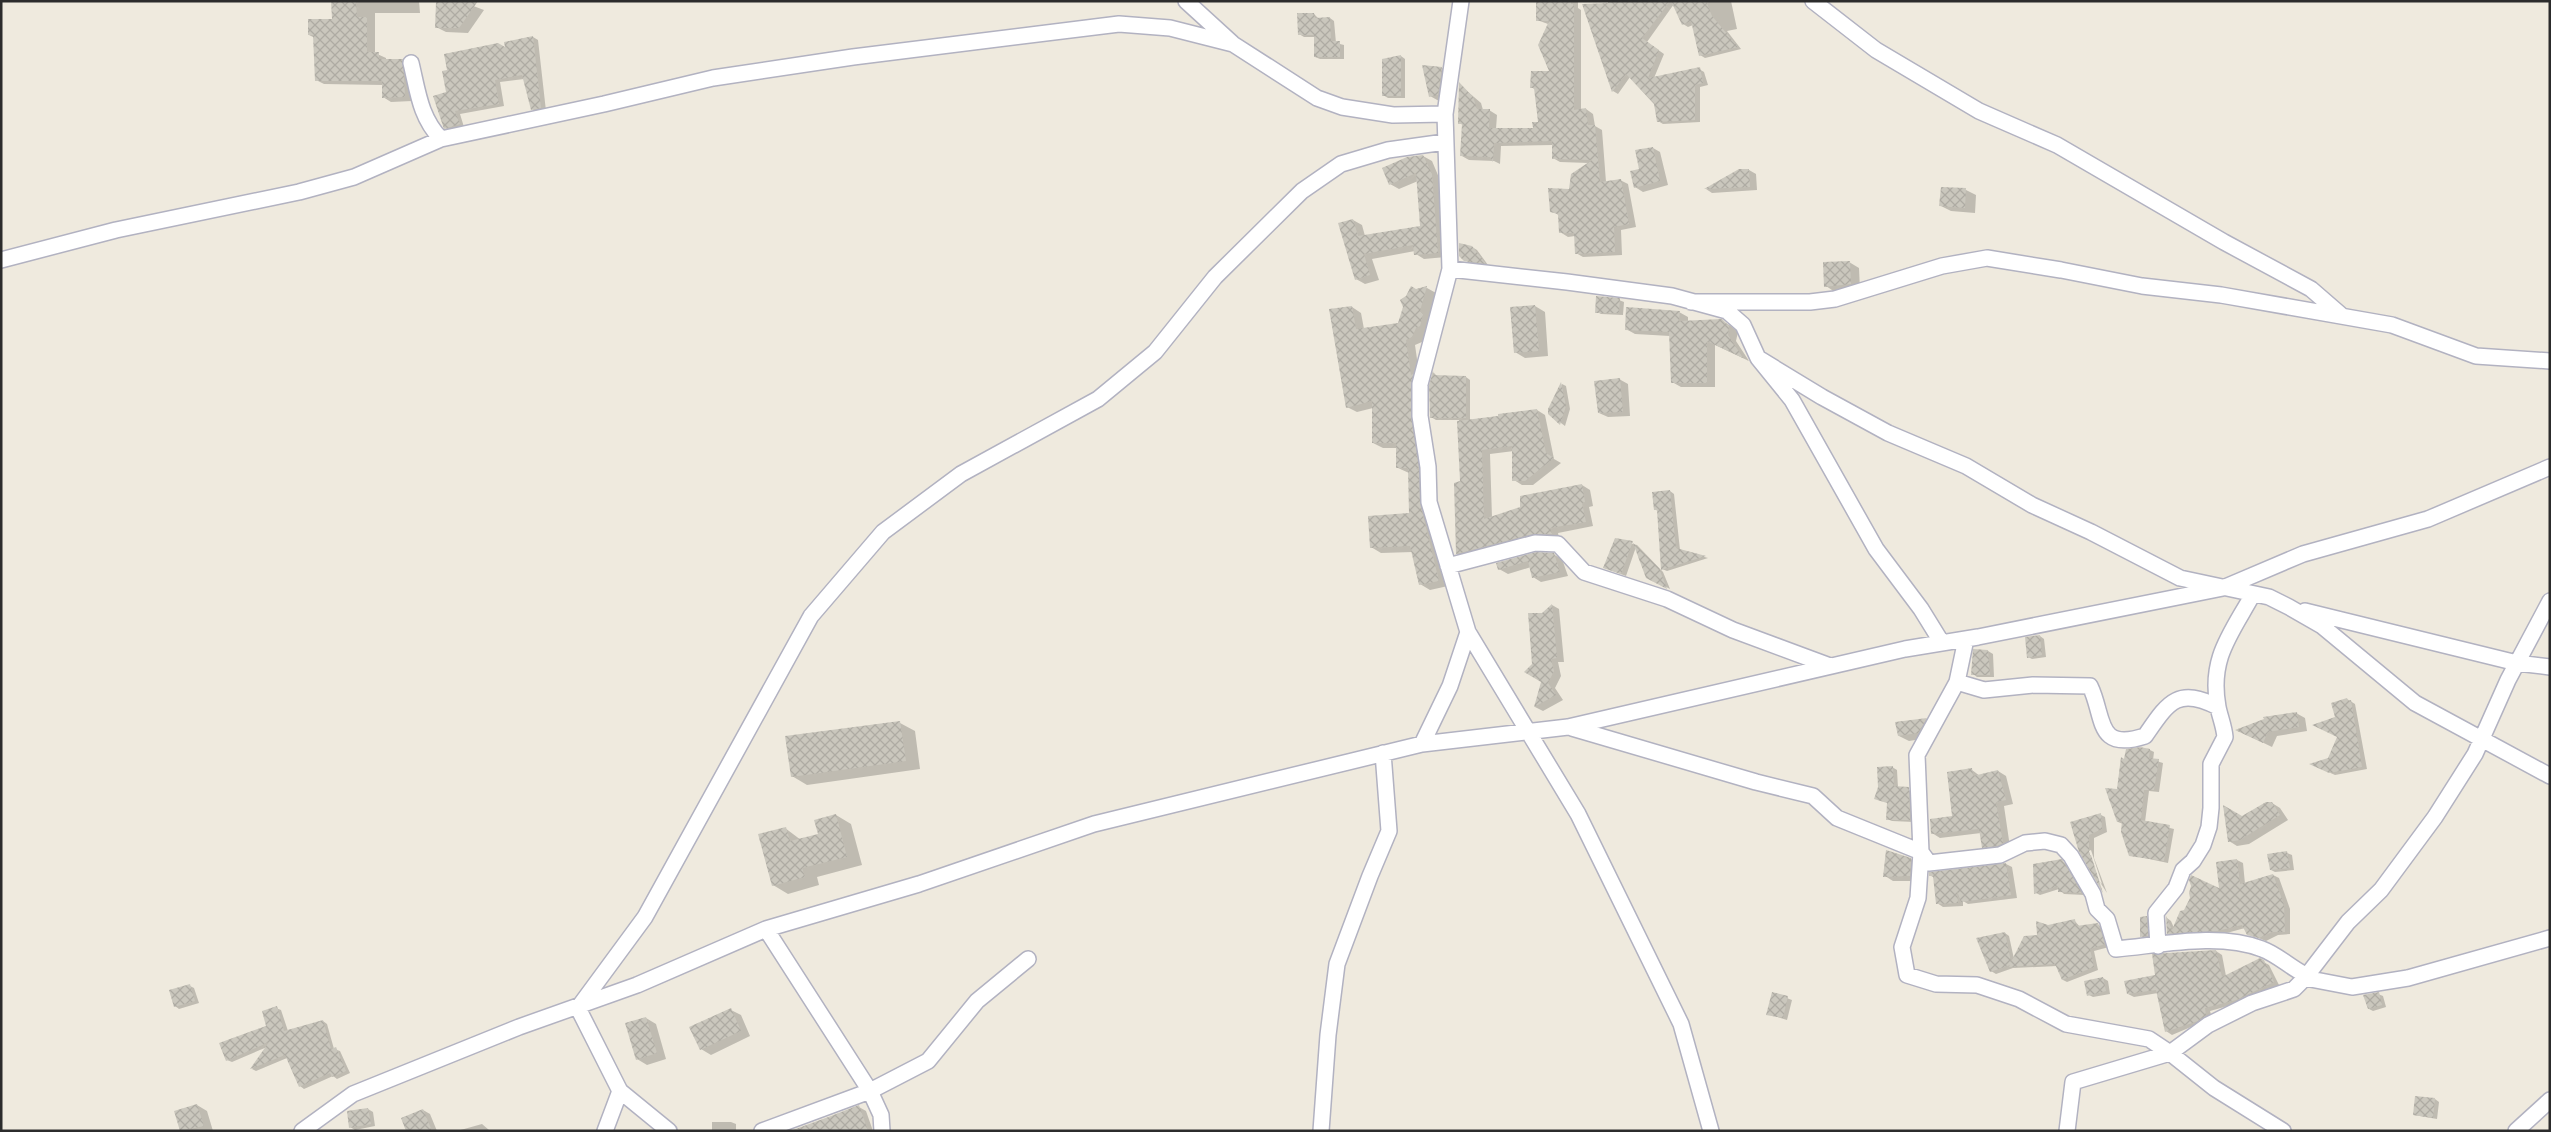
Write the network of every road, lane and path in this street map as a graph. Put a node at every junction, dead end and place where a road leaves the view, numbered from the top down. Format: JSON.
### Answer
{"nodes":[{"id":1,"x":1186,"y":1,"type":"edge"},
{"id":2,"x":1461,"y":1,"type":"edge"},
{"id":3,"x":1813,"y":1,"type":"edge"},
{"id":4,"x":1233,"y":44,"type":"junction"},
{"id":5,"x":411,"y":63,"type":"dead end"},
{"id":6,"x":1445,"y":114,"type":"junction"},
{"id":7,"x":441,"y":139,"type":"junction"},
{"id":8,"x":1445,"y":142,"type":"junction"},
{"id":9,"x":1,"y":260,"type":"edge"},
{"id":10,"x":1450,"y":269,"type":"junction"},
{"id":11,"x":1691,"y":302,"type":"junction"},
{"id":12,"x":2342,"y":316,"type":"junction"},
{"id":13,"x":1758,"y":358,"type":"junction"},
{"id":14,"x":2550,"y":361,"type":"edge"},
{"id":15,"x":2550,"y":467,"type":"edge"},
{"id":16,"x":1448,"y":566,"type":"junction"},
{"id":17,"x":2223,"y":588,"type":"junction"},
{"id":18,"x":2253,"y":594,"type":"junction"},
{"id":19,"x":2550,"y":601,"type":"edge"},
{"id":20,"x":2289,"y":606,"type":"junction"},
{"id":21,"x":1468,"y":632,"type":"junction"},
{"id":22,"x":1966,"y":639,"type":"junction"},
{"id":23,"x":1942,"y":643,"type":"junction"},
{"id":24,"x":2517,"y":663,"type":"junction"},
{"id":25,"x":1830,"y":666,"type":"junction"},
{"id":26,"x":2550,"y":667,"type":"edge"},
{"id":27,"x":1957,"y":682,"type":"junction"},
{"id":28,"x":2218,"y":707,"type":"junction"},
{"id":29,"x":1568,"y":727,"type":"junction"},
{"id":30,"x":1527,"y":731,"type":"junction"},
{"id":31,"x":2482,"y":739,"type":"junction"},
{"id":32,"x":1422,"y":744,"type":"junction"},
{"id":33,"x":1383,"y":754,"type":"junction"},
{"id":34,"x":2550,"y":776,"type":"edge"},
{"id":35,"x":1921,"y":852,"type":"junction"},
{"id":36,"x":766,"y":929,"type":"junction"},
{"id":37,"x":2550,"y":938,"type":"edge"},
{"id":38,"x":2158,"y":946,"type":"junction"},
{"id":39,"x":1028,"y":959,"type":"dead end"},
{"id":40,"x":2305,"y":978,"type":"junction"},
{"id":41,"x":578,"y":1008,"type":"junction"},
{"id":42,"x":2170,"y":1053,"type":"junction"},
{"id":43,"x":620,"y":1091,"type":"junction"},
{"id":44,"x":870,"y":1091,"type":"junction"},
{"id":45,"x":2550,"y":1100,"type":"edge"},
{"id":46,"x":302,"y":1131,"type":"edge"},
{"id":47,"x":605,"y":1131,"type":"edge"},
{"id":48,"x":670,"y":1131,"type":"edge"},
{"id":49,"x":762,"y":1131,"type":"edge"},
{"id":50,"x":882,"y":1131,"type":"edge"},
{"id":51,"x":1321,"y":1131,"type":"edge"},
{"id":52,"x":1711,"y":1131,"type":"edge"},
{"id":53,"x":2067,"y":1131,"type":"edge"},
{"id":54,"x":2282,"y":1131,"type":"edge"},
{"id":55,"x":2516,"y":1131,"type":"edge"}],
"edges":[{"from":1,"to":4,"type":"street"},
{"from":2,"to":6,"type":"street"},
{"from":3,"to":12,"type":"street"},
{"from":4,"to":6,"type":"street"},
{"from":4,"to":7,"type":"street"},
{"from":5,"to":7,"type":"street"},
{"from":6,"to":8,"type":"street"},
{"from":7,"to":9,"type":"street"},
{"from":8,"to":10,"type":"street"},
{"from":8,"to":41,"type":"street"},
{"from":10,"to":11,"type":"street"},
{"from":10,"to":16,"type":"street"},
{"from":11,"to":12,"type":"street"},
{"from":11,"to":13,"type":"street"},
{"from":12,"to":14,"type":"street"},
{"from":13,"to":17,"type":"street"},
{"from":13,"to":23,"type":"street"},
{"from":15,"to":17,"type":"street"},
{"from":16,"to":21,"type":"street"},
{"from":16,"to":25,"type":"street"},
{"from":17,"to":18,"type":"street"},
{"from":17,"to":22,"type":"street"},
{"from":18,"to":20,"type":"street"},
{"from":18,"to":28,"type":"street"},
{"from":19,"to":24,"type":"street"},
{"from":20,"to":24,"type":"street"},
{"from":20,"to":31,"type":"street"},
{"from":21,"to":30,"type":"street"},
{"from":21,"to":32,"type":"street"},
{"from":22,"to":23,"type":"street"},
{"from":22,"to":27,"type":"street"},
{"from":23,"to":25,"type":"street"},
{"from":24,"to":26,"type":"street"},
{"from":24,"to":31,"type":"street"},
{"from":25,"to":29,"type":"street"},
{"from":27,"to":28,"type":"street"},
{"from":27,"to":35,"type":"street"},
{"from":28,"to":38,"type":"street"},
{"from":29,"to":30,"type":"street"},
{"from":29,"to":35,"type":"street"},
{"from":30,"to":32,"type":"street"},
{"from":30,"to":52,"type":"street"},
{"from":31,"to":34,"type":"street"},
{"from":31,"to":40,"type":"street"},
{"from":32,"to":33,"type":"street"},
{"from":33,"to":36,"type":"street"},
{"from":33,"to":51,"type":"street"},
{"from":35,"to":38,"type":"street"},
{"from":35,"to":42,"type":"street"},
{"from":36,"to":41,"type":"street"},
{"from":36,"to":44,"type":"street"},
{"from":37,"to":40,"type":"street"},
{"from":38,"to":40,"type":"street"},
{"from":39,"to":44,"type":"street"},
{"from":40,"to":42,"type":"street"},
{"from":41,"to":43,"type":"street"},
{"from":41,"to":46,"type":"street"},
{"from":42,"to":53,"type":"street"},
{"from":42,"to":54,"type":"street"},
{"from":43,"to":47,"type":"street"},
{"from":43,"to":48,"type":"street"},
{"from":44,"to":49,"type":"street"},
{"from":44,"to":50,"type":"street"},
{"from":45,"to":55,"type":"street"}]}
